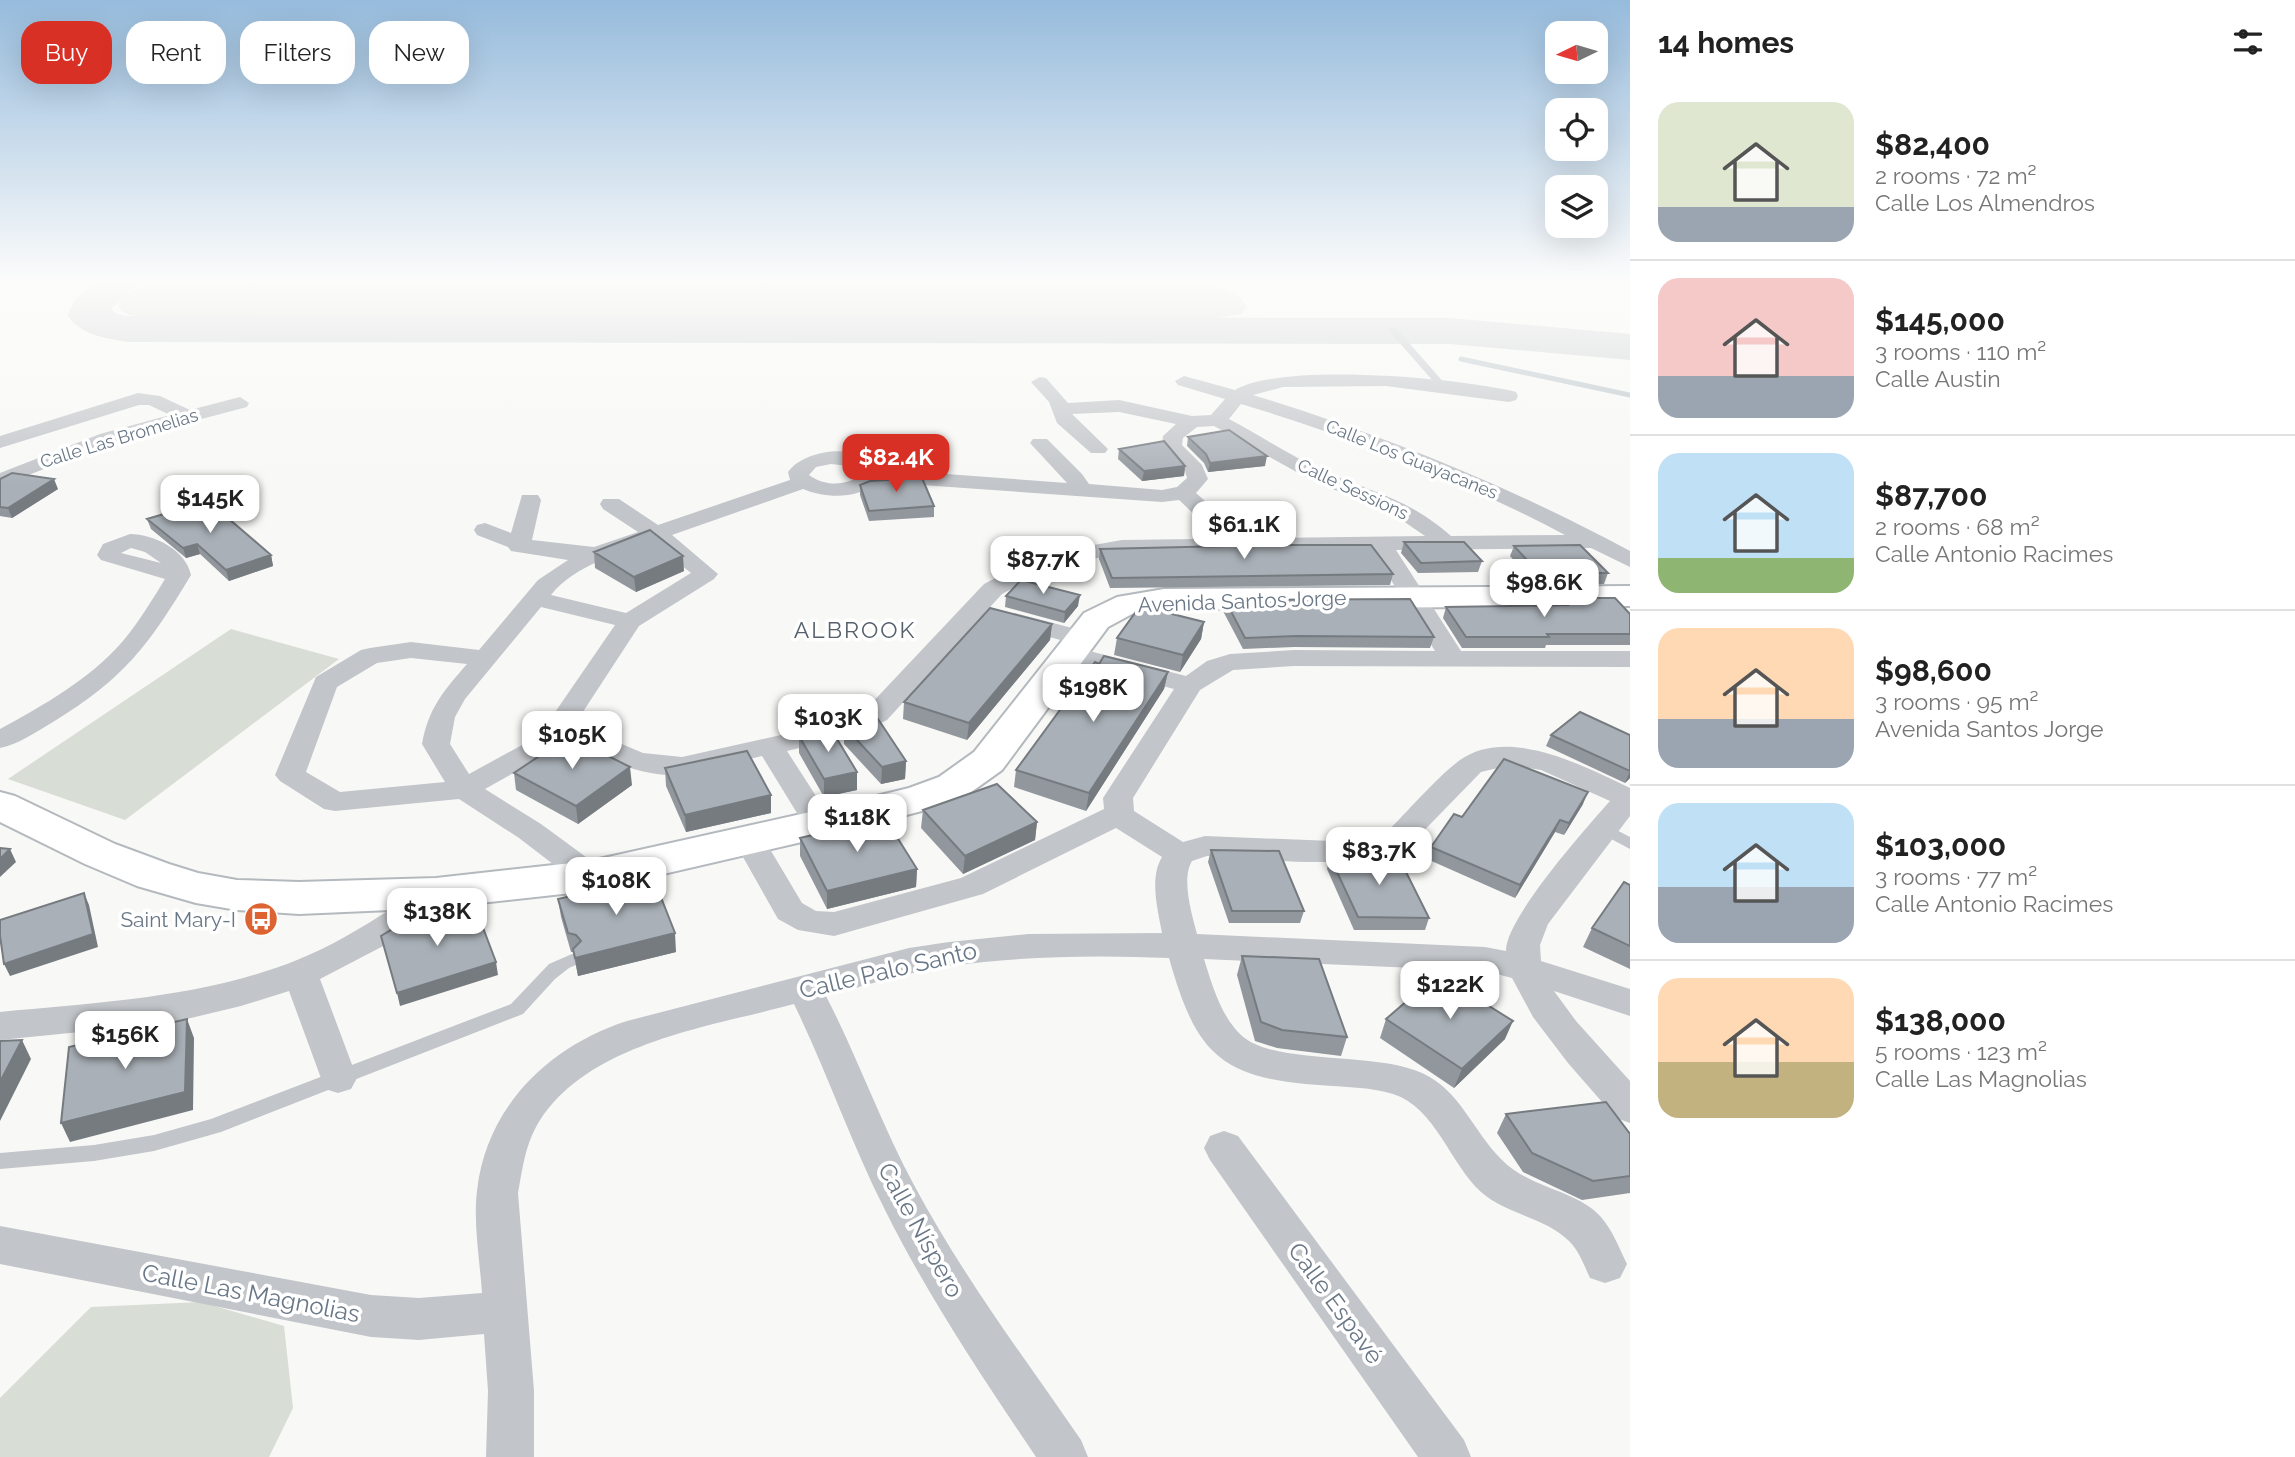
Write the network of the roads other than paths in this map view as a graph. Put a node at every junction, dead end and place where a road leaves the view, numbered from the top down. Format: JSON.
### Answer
{"nodes":[{"id":1,"x":1410,"y":349,"type":"edge"},
{"id":2,"x":1184,"y":381,"type":"dead end"},
{"id":3,"x":1040,"y":382,"type":"dead end"},
{"id":4,"x":1443,"y":387,"type":"junction"},
{"id":5,"x":1509,"y":396,"type":"dead end"},
{"id":6,"x":1237,"y":397,"type":"junction"},
{"id":7,"x":240,"y":403,"type":"dead end"},
{"id":8,"x":1060,"y":409,"type":"junction"},
{"id":9,"x":187,"y":416,"type":"junction"},
{"id":10,"x":1217,"y":420,"type":"junction"},
{"id":11,"x":1192,"y":422,"type":"junction"},
{"id":12,"x":0,"y":442,"type":"edge"},
{"id":13,"x":1040,"y":443,"type":"dead end"},
{"id":14,"x":1098,"y":449,"type":"dead end"},
{"id":15,"x":871,"y":474,"type":"junction"},
{"id":16,"x":0,"y":480,"type":"edge"},
{"id":17,"x":804,"y":482,"type":"junction"},
{"id":18,"x":1082,"y":491,"type":"junction"},
{"id":19,"x":1184,"y":493,"type":"junction"},
{"id":20,"x":530,"y":500,"type":"dead end"},
{"id":21,"x":611,"y":504,"type":"dead end"},
{"id":22,"x":1222,"y":526,"type":"dead end"},
{"id":23,"x":485,"y":530,"type":"dead end"},
{"id":24,"x":656,"y":534,"type":"junction"},
{"id":25,"x":1594,"y":541,"type":"junction"},
{"id":26,"x":1447,"y":544,"type":"junction"},
{"id":27,"x":519,"y":545,"type":"junction"},
{"id":28,"x":1381,"y":545,"type":"junction"},
{"id":29,"x":597,"y":554,"type":"junction"},
{"id":30,"x":1630,"y":560,"type":"edge"},
{"id":31,"x":179,"y":575,"type":"dead end"},
{"id":32,"x":540,"y":592,"type":"junction"},
{"id":33,"x":1630,"y":596,"type":"edge"},
{"id":34,"x":1416,"y":597,"type":"junction"},
{"id":35,"x":975,"y":610,"type":"junction"},
{"id":36,"x":630,"y":621,"type":"junction"},
{"id":37,"x":1076,"y":646,"type":"junction"},
{"id":38,"x":485,"y":658,"type":"junction"},
{"id":39,"x":1453,"y":659,"type":"junction"},
{"id":40,"x":1630,"y":659,"type":"edge"},
{"id":41,"x":1190,"y":685,"type":"junction"},
{"id":42,"x":559,"y":727,"type":"junction"},
{"id":43,"x":0,"y":740,"type":"edge"},
{"id":44,"x":770,"y":747,"type":"junction"},
{"id":45,"x":464,"y":789,"type":"junction"},
{"id":46,"x":1629,"y":799,"type":"edge"},
{"id":47,"x":0,"y":806,"type":"edge"},
{"id":48,"x":1119,"y":814,"type":"junction"},
{"id":49,"x":819,"y":824,"type":"junction"},
{"id":50,"x":1617,"y":836,"type":"edge"},
{"id":51,"x":750,"y":841,"type":"junction"},
{"id":52,"x":1181,"y":854,"type":"junction"},
{"id":53,"x":590,"y":876,"type":"junction"},
{"id":54,"x":436,"y":893,"type":"junction"},
{"id":55,"x":1184,"y":946,"type":"junction"},
{"id":56,"x":572,"y":960,"type":"edge"},
{"id":57,"x":1524,"y":968,"type":"junction"},
{"id":58,"x":300,"y":972,"type":"junction"},
{"id":59,"x":804,"y":988,"type":"junction"},
{"id":60,"x":1630,"y":1003,"type":"edge"},
{"id":61,"x":0,"y":1026,"type":"edge"},
{"id":62,"x":338,"y":1079,"type":"junction"},
{"id":63,"x":1630,"y":1107,"type":"edge"},
{"id":64,"x":1224,"y":1148,"type":"dead end"},
{"id":65,"x":0,"y":1161,"type":"edge"},
{"id":66,"x":0,"y":1245,"type":"edge"},
{"id":67,"x":1605,"y":1264,"type":"dead end"},
{"id":68,"x":504,"y":1312,"type":"junction"},
{"id":69,"x":510,"y":1457,"type":"edge"},
{"id":70,"x":1064,"y":1457,"type":"edge"},
{"id":71,"x":1447,"y":1457,"type":"edge"}],
"edges":[{"from":1,"to":4,"type":"lane"},
{"from":2,"to":6,"type":"street","name":"Calle Los Guayacanes"},
{"from":3,"to":8,"type":"street"},
{"from":4,"to":5,"type":"street"},
{"from":4,"to":6,"type":"street"},
{"from":6,"to":10,"type":"street"},
{"from":6,"to":25,"type":"street","name":"Calle Los Guayacanes"},
{"from":7,"to":9,"type":"street","name":"Calle Las Bromelias"},
{"from":8,"to":11,"type":"street"},
{"from":8,"to":14,"type":"street"},
{"from":9,"to":12,"type":"street"},
{"from":9,"to":16,"type":"street","name":"Calle Las Bromelias"},
{"from":10,"to":11,"type":"street"},
{"from":10,"to":26,"type":"street","name":"Calle Sessions"},
{"from":11,"to":19,"type":"street"},
{"from":13,"to":18,"type":"street"},
{"from":15,"to":17,"type":"street"},
{"from":15,"to":17,"type":"street"},
{"from":15,"to":18,"type":"street"},
{"from":17,"to":24,"type":"street"},
{"from":18,"to":19,"type":"street"},
{"from":19,"to":22,"type":"street"},
{"from":20,"to":27,"type":"street"},
{"from":21,"to":24,"type":"street"},
{"from":23,"to":27,"type":"street"},
{"from":24,"to":29,"type":"street"},
{"from":24,"to":36,"type":"street"},
{"from":25,"to":26,"type":"street"},
{"from":25,"to":30,"type":"street","name":"Calle Los Guayacanes"},
{"from":26,"to":28,"type":"street"},
{"from":27,"to":29,"type":"street"},
{"from":27,"to":32,"type":"street"},
{"from":28,"to":34,"type":"street"},
{"from":28,"to":35,"type":"street"},
{"from":29,"to":32,"type":"street"},
{"from":31,"to":43,"type":"street"},
{"from":32,"to":36,"type":"street"},
{"from":32,"to":38,"type":"street"},
{"from":33,"to":34,"type":"main road","name":"Avenida Santos Jorge"},
{"from":34,"to":37,"type":"main road","name":"Avenida Santos Jorge"},
{"from":34,"to":39,"type":"street"},
{"from":35,"to":37,"type":"street"},
{"from":35,"to":44,"type":"street"},
{"from":36,"to":42,"type":"street"},
{"from":37,"to":41,"type":"street"},
{"from":37,"to":49,"type":"main road","name":"Avenida Santos Jorge"},
{"from":38,"to":45,"type":"street"},
{"from":38,"to":45,"type":"street"},
{"from":39,"to":40,"type":"street"},
{"from":39,"to":41,"type":"street"},
{"from":41,"to":48,"type":"street"},
{"from":42,"to":44,"type":"street"},
{"from":42,"to":45,"type":"street"},
{"from":44,"to":49,"type":"street"},
{"from":45,"to":53,"type":"street"},
{"from":46,"to":50,"type":"street"},
{"from":46,"to":52,"type":"street"},
{"from":47,"to":54,"type":"main road","name":"Avenida Santos Jorge"},
{"from":48,"to":51,"type":"street"},
{"from":48,"to":52,"type":"street"},
{"from":49,"to":51,"type":"main road","name":"Avenida Santos Jorge"},
{"from":50,"to":57,"type":"street"},
{"from":51,"to":53,"type":"main road","name":"Avenida Santos Jorge"},
{"from":52,"to":55,"type":"street"},
{"from":53,"to":54,"type":"main road","name":"Avenida Santos Jorge"},
{"from":54,"to":58,"type":"street"},
{"from":55,"to":57,"type":"street","name":"Calle Palo Santo"},
{"from":55,"to":59,"type":"street","name":"Calle Palo Santo"},
{"from":55,"to":67,"type":"street"},
{"from":56,"to":62,"type":"lane"},
{"from":57,"to":60,"type":"street","name":"Calle Palo Santo"},
{"from":57,"to":63,"type":"street"},
{"from":58,"to":61,"type":"street"},
{"from":58,"to":62,"type":"street"},
{"from":59,"to":68,"type":"street","name":"Calle Palo Santo"},
{"from":59,"to":70,"type":"street","name":"Calle Níspero"},
{"from":62,"to":65,"type":"lane"},
{"from":64,"to":71,"type":"street","name":"Calle Espavé"},
{"from":66,"to":68,"type":"street","name":"Calle Las Magnolias"},
{"from":68,"to":69,"type":"street","name":"Calle Palo Santo"}]}
